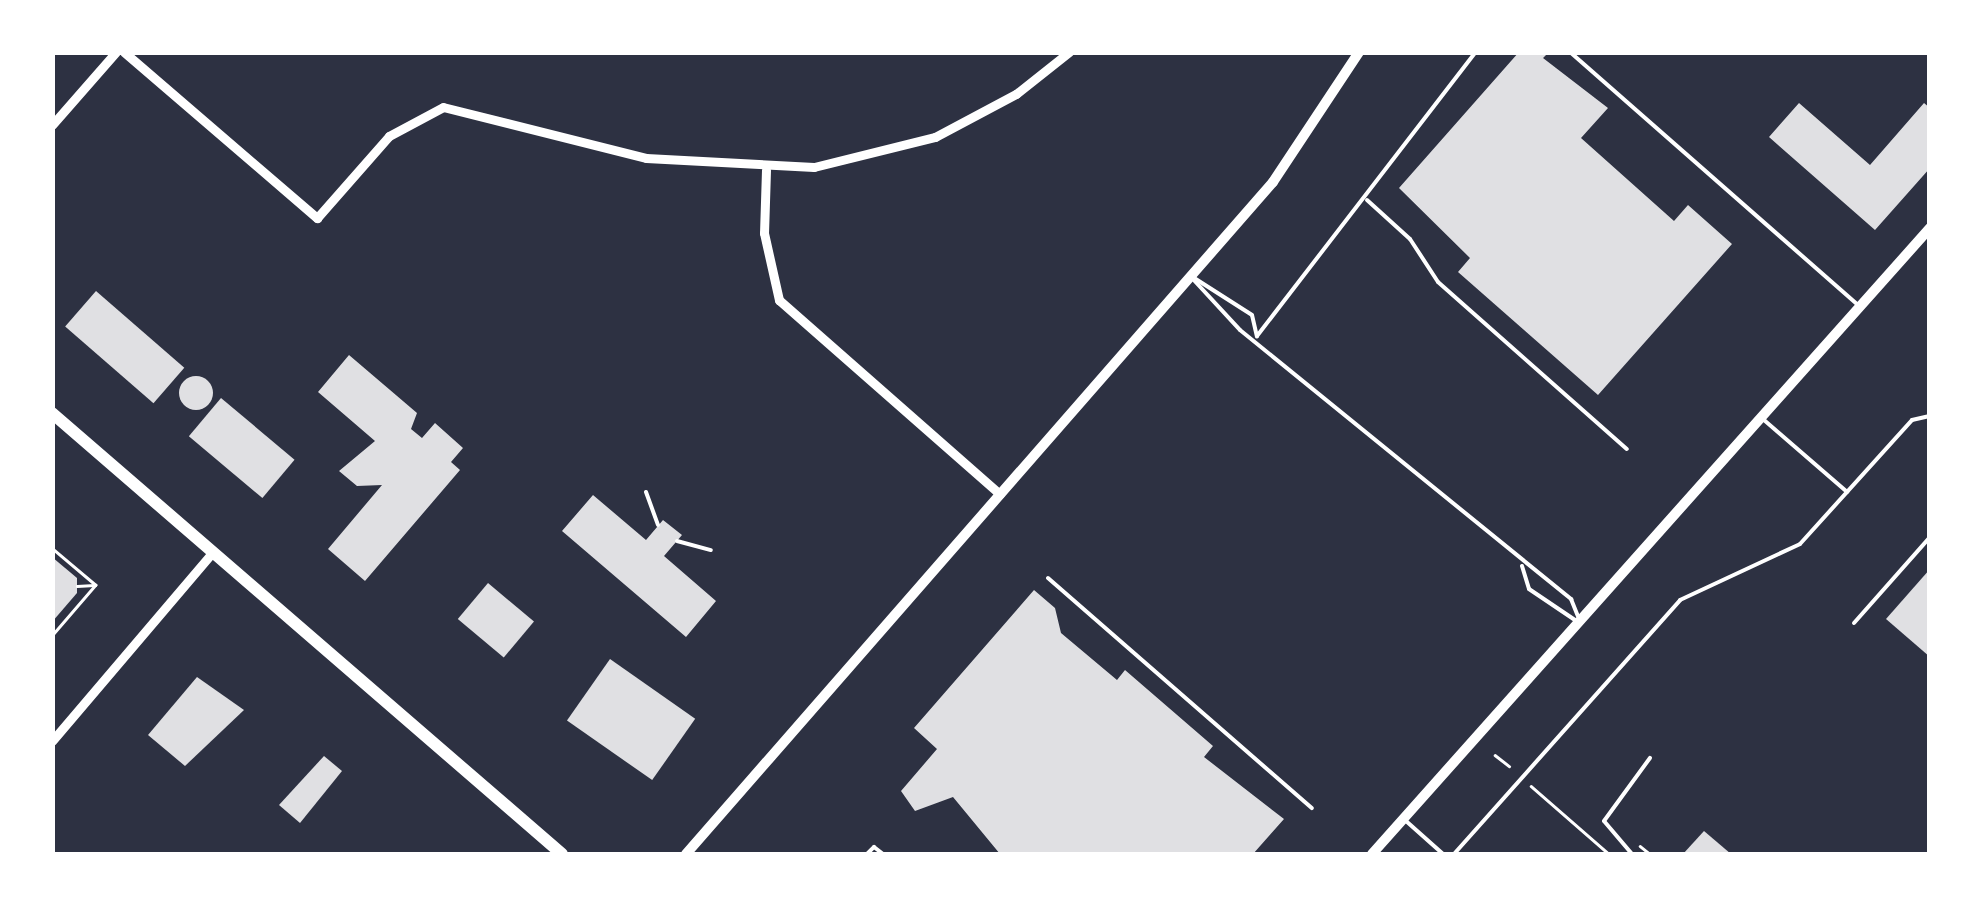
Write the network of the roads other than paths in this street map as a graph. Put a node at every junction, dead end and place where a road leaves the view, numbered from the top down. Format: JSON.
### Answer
{"nodes":[{"id":1,"x":116,"y":52,"type":"edge"},
{"id":2,"x":124,"y":52,"type":"edge"},
{"id":3,"x":1069,"y":52,"type":"edge"},
{"id":4,"x":1359,"y":52,"type":"edge"},
{"id":5,"x":1476,"y":52,"type":"edge"},
{"id":6,"x":1570,"y":52,"type":"edge"},
{"id":7,"x":52,"y":125,"type":"edge"},
{"id":8,"x":766,"y":170,"type":"junction"},
{"id":9,"x":1367,"y":200,"type":"junction"},
{"id":10,"x":1930,"y":228,"type":"edge"},
{"id":11,"x":1191,"y":276,"type":"junction"},
{"id":12,"x":1858,"y":306,"type":"junction"},
{"id":13,"x":1257,"y":336,"type":"junction"},
{"id":14,"x":54,"y":416,"type":"edge"},
{"id":15,"x":1930,"y":416,"type":"edge"},
{"id":16,"x":1760,"y":417,"type":"junction"},
{"id":17,"x":1627,"y":449,"type":"dead end"},
{"id":18,"x":646,"y":492,"type":"dead end"},
{"id":19,"x":1847,"y":492,"type":"junction"},
{"id":20,"x":1000,"y":494,"type":"junction"},
{"id":21,"x":658,"y":525,"type":"dead end"},
{"id":22,"x":1930,"y":537,"type":"edge"},
{"id":23,"x":677,"y":541,"type":"dead end"},
{"id":24,"x":711,"y":550,"type":"dead end"},
{"id":25,"x":211,"y":554,"type":"junction"},
{"id":26,"x":1522,"y":566,"type":"junction"},
{"id":27,"x":1048,"y":578,"type":"dead end"},
{"id":28,"x":1579,"y":621,"type":"junction"},
{"id":29,"x":1854,"y":623,"type":"dead end"},
{"id":30,"x":52,"y":741,"type":"edge"},
{"id":31,"x":1650,"y":758,"type":"dead end"},
{"id":32,"x":1312,"y":808,"type":"dead end"},
{"id":33,"x":1404,"y":819,"type":"junction"},
{"id":34,"x":562,"y":854,"type":"edge"},
{"id":35,"x":686,"y":854,"type":"edge"},
{"id":36,"x":868,"y":854,"type":"edge"},
{"id":37,"x":883,"y":854,"type":"edge"},
{"id":38,"x":1372,"y":854,"type":"edge"},
{"id":39,"x":1443,"y":854,"type":"edge"},
{"id":40,"x":1454,"y":854,"type":"edge"},
{"id":41,"x":1632,"y":854,"type":"edge"}],
"edges":[{"from":1,"to":7,"type":"street"},
{"from":2,"to":8,"type":"street"},
{"from":3,"to":8,"type":"street"},
{"from":4,"to":11,"type":"street"},
{"from":5,"to":9,"type":"lane"},
{"from":6,"to":12,"type":"lane"},
{"from":8,"to":20,"type":"street"},
{"from":9,"to":13,"type":"lane"},
{"from":9,"to":17,"type":"lane"},
{"from":10,"to":12,"type":"street"},
{"from":11,"to":13,"type":"lane"},
{"from":11,"to":13,"type":"lane"},
{"from":11,"to":20,"type":"street"},
{"from":12,"to":16,"type":"street"},
{"from":13,"to":26,"type":"lane"},
{"from":14,"to":25,"type":"main road"},
{"from":15,"to":19,"type":"lane"},
{"from":16,"to":19,"type":"lane"},
{"from":16,"to":28,"type":"street"},
{"from":18,"to":21,"type":"lane"},
{"from":19,"to":40,"type":"lane"},
{"from":20,"to":35,"type":"street"},
{"from":22,"to":29,"type":"lane"},
{"from":23,"to":24,"type":"lane"},
{"from":25,"to":30,"type":"street"},
{"from":25,"to":34,"type":"main road"},
{"from":26,"to":28,"type":"lane"},
{"from":26,"to":28,"type":"lane"},
{"from":27,"to":32,"type":"lane"},
{"from":28,"to":33,"type":"street"},
{"from":31,"to":41,"type":"lane"},
{"from":33,"to":38,"type":"street"},
{"from":33,"to":39,"type":"lane"},
{"from":36,"to":37,"type":"lane"}]}
